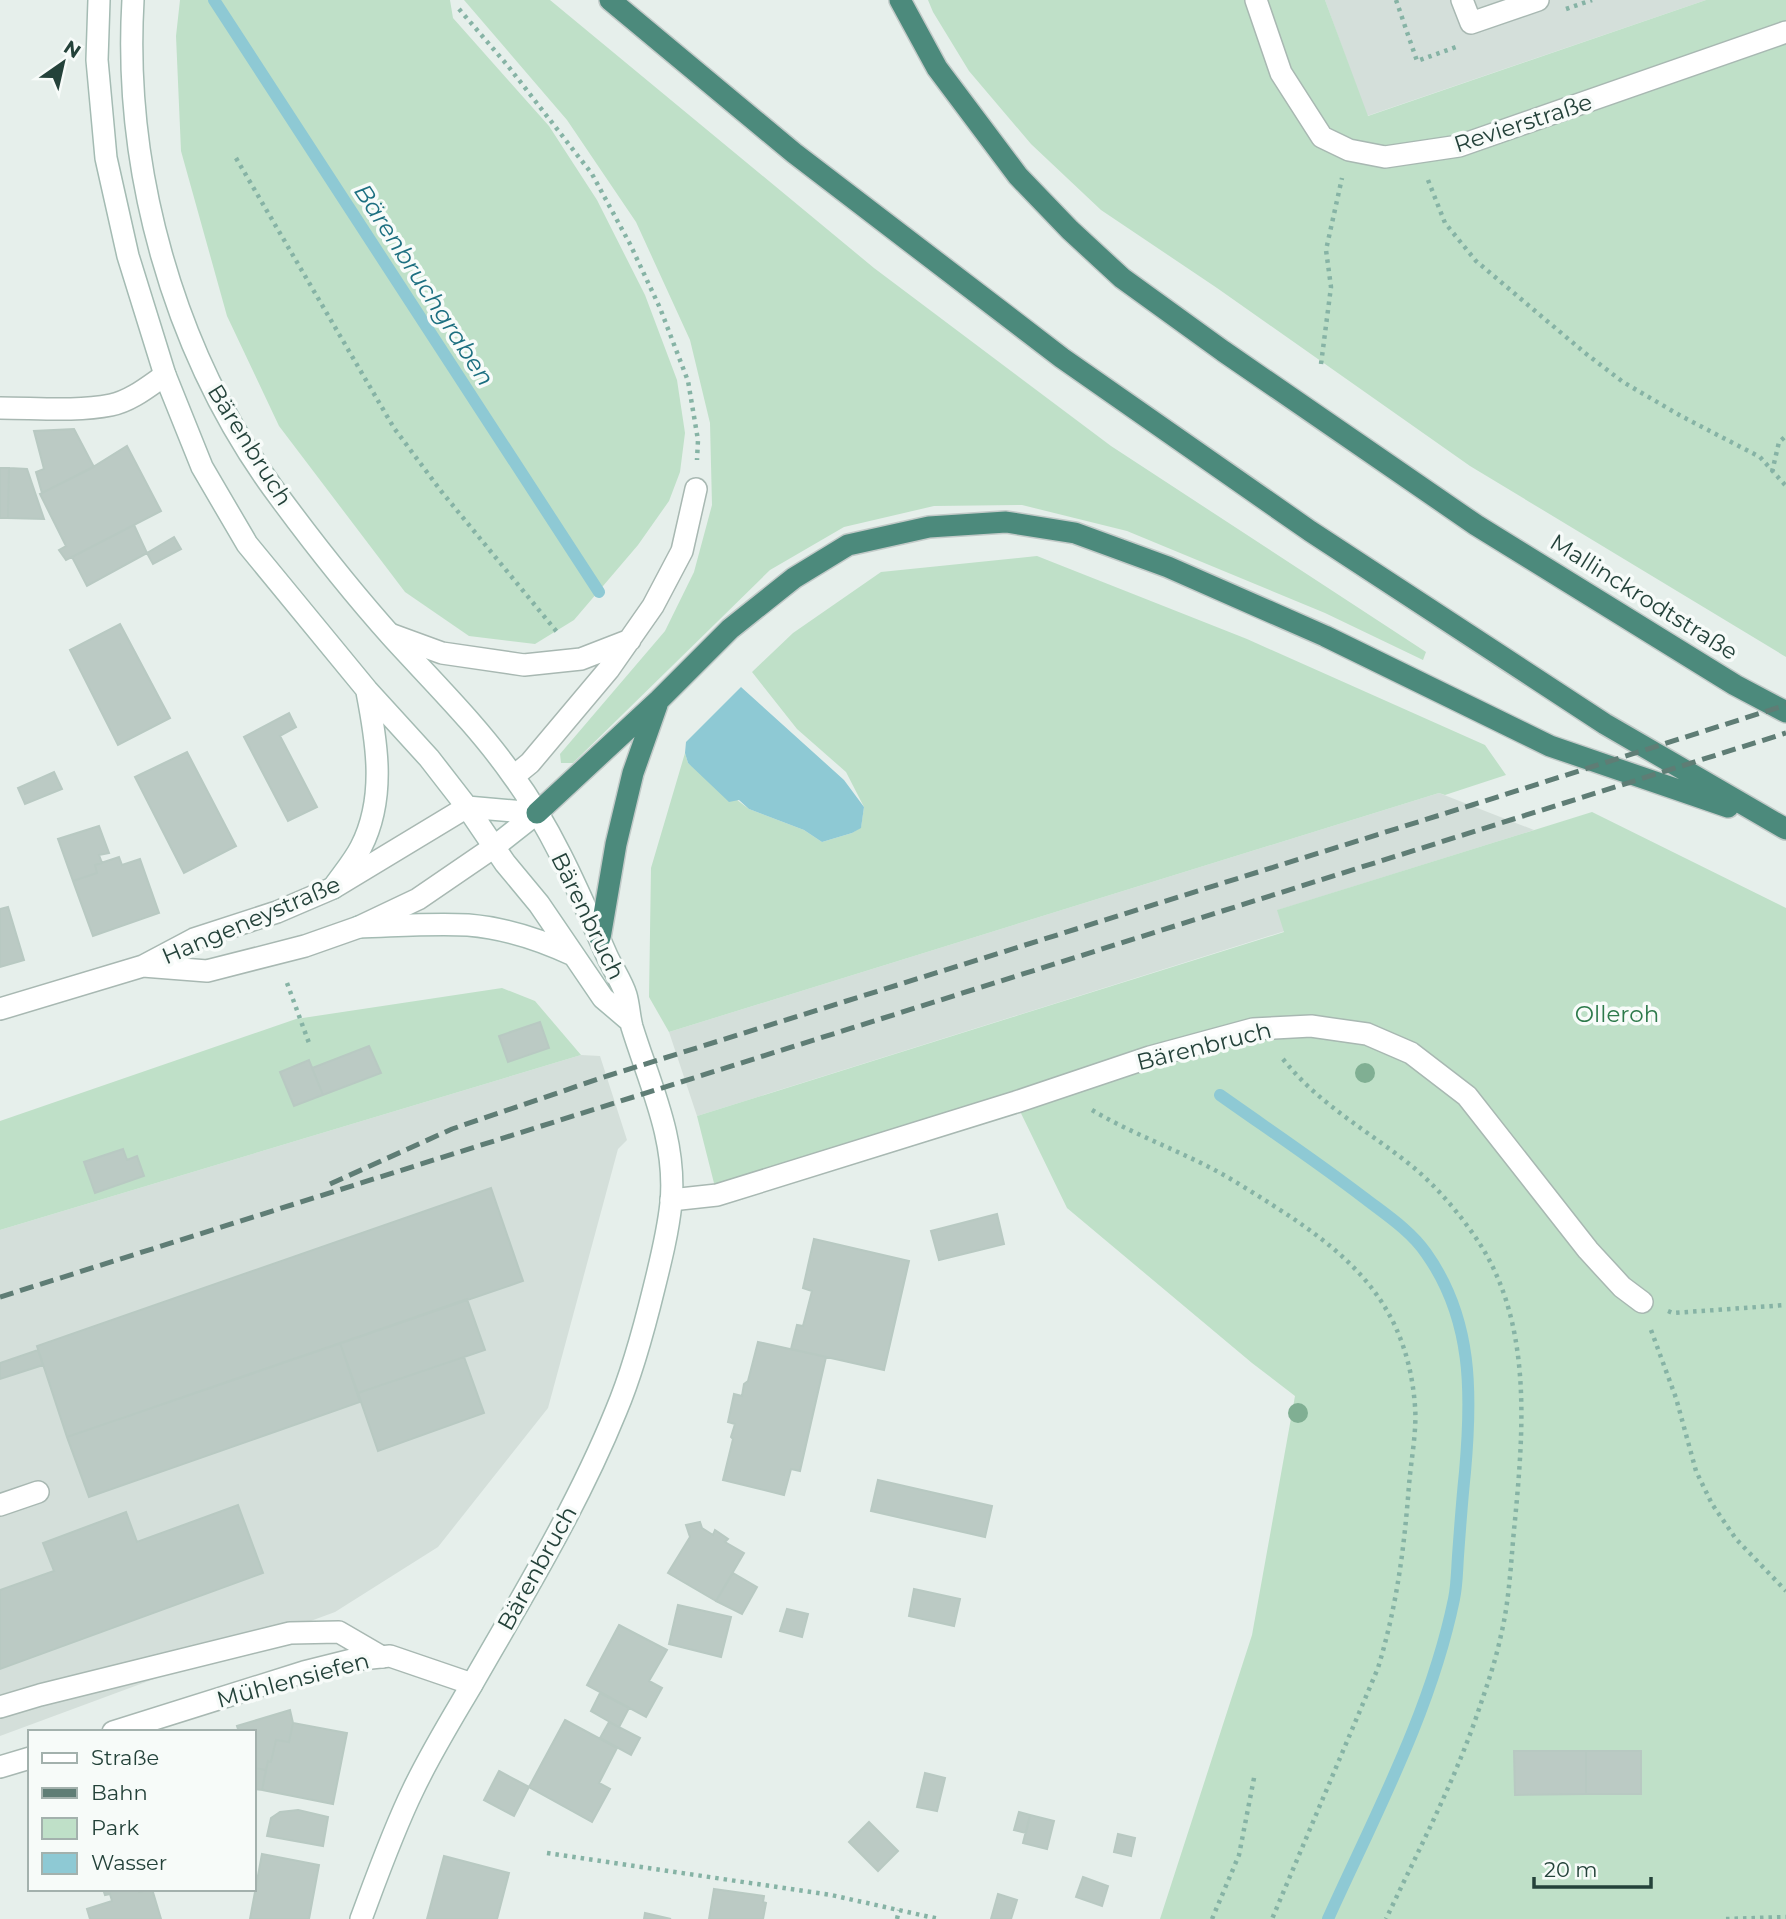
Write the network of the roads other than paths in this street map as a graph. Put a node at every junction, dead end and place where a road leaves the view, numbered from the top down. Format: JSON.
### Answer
{"nodes":[{"id":1,"x":99,"y":0,"type":"edge"},
{"id":2,"x":133,"y":0,"type":"edge"},
{"id":3,"x":610,"y":0,"type":"edge"},
{"id":4,"x":900,"y":0,"type":"edge"},
{"id":5,"x":1256,"y":0,"type":"edge"},
{"id":6,"x":1462,"y":0,"type":"edge"},
{"id":7,"x":1538,"y":0,"type":"edge"},
{"id":8,"x":1786,"y":32,"type":"edge"},
{"id":9,"x":165,"y":376,"type":"junction"},
{"id":10,"x":0,"y":408,"type":"edge"},
{"id":11,"x":696,"y":489,"type":"road end"},
{"id":12,"x":390,"y":634,"type":"junction"},
{"id":13,"x":630,"y":640,"type":"junction"},
{"id":14,"x":367,"y":690,"type":"junction"},
{"id":15,"x":659,"y":700,"type":"junction"},
{"id":16,"x":1786,"y":712,"type":"edge"},
{"id":17,"x":514,"y":776,"type":"junction"},
{"id":18,"x":467,"y":807,"type":"junction"},
{"id":19,"x":537,"y":813,"type":"junction"},
{"id":20,"x":1779,"y":825,"type":"edge"},
{"id":21,"x":494,"y":848,"type":"junction"},
{"id":22,"x":333,"y":888,"type":"junction"},
{"id":23,"x":359,"y":927,"type":"junction"},
{"id":24,"x":600,"y":938,"type":"junction"},
{"id":25,"x":575,"y":956,"type":"junction"},
{"id":26,"x":143,"y":967,"type":"junction"},
{"id":27,"x":0,"y":1009,"type":"edge"},
{"id":28,"x":630,"y":1021,"type":"junction"},
{"id":29,"x":671,"y":1200,"type":"junction"},
{"id":30,"x":1642,"y":1302,"type":"road end"},
{"id":31,"x":38,"y":1492,"type":"dead end"},
{"id":32,"x":0,"y":1506,"type":"edge"},
{"id":33,"x":382,"y":1657,"type":"junction"},
{"id":34,"x":472,"y":1684,"type":"junction"},
{"id":35,"x":0,"y":1707,"type":"edge"},
{"id":36,"x":119,"y":1730,"type":"edge"},
{"id":37,"x":28,"y":1759,"type":"edge"},
{"id":38,"x":0,"y":1767,"type":"edge"},
{"id":39,"x":360,"y":1919,"type":"edge"}],
"edges":[{"from":1,"to":9,"type":"main road","name":"Bärenbruch"},
{"from":2,"to":12,"type":"main road","name":"Bärenbruch"},
{"from":3,"to":20,"type":"highway"},
{"from":4,"to":16,"type":"highway","name":"Mallinckrodtstraße"},
{"from":5,"to":8,"type":"main road","name":"Revierstraße"},
{"from":6,"to":7,"type":"main road"},
{"from":9,"to":10,"type":"main road"},
{"from":9,"to":14,"type":"main road","name":"Bärenbruch"},
{"from":11,"to":13,"type":"main road"},
{"from":12,"to":13,"type":"main road"},
{"from":12,"to":17,"type":"main road","name":"Bärenbruch"},
{"from":13,"to":17,"type":"main road"},
{"from":14,"to":18,"type":"main road","name":"Bärenbruch"},
{"from":14,"to":22,"type":"main road"},
{"from":15,"to":19,"type":"highway"},
{"from":15,"to":20,"type":"highway"},
{"from":15,"to":24,"type":"highway"},
{"from":17,"to":19,"type":"main road","name":"Bärenbruch"},
{"from":18,"to":19,"type":"main road"},
{"from":18,"to":21,"type":"main road","name":"Bärenbruch"},
{"from":18,"to":22,"type":"main road","name":"Hangeneystraße"},
{"from":19,"to":21,"type":"main road"},
{"from":19,"to":24,"type":"main road","name":"Bärenbruch"},
{"from":21,"to":23,"type":"main road","name":"Hangeneystraße"},
{"from":21,"to":25,"type":"main road","name":"Bärenbruch"},
{"from":22,"to":26,"type":"main road","name":"Hangeneystraße"},
{"from":23,"to":25,"type":"main road"},
{"from":23,"to":26,"type":"main road","name":"Hangeneystraße"},
{"from":24,"to":28,"type":"main road","name":"Bärenbruch"},
{"from":25,"to":28,"type":"main road","name":"Bärenbruch"},
{"from":26,"to":27,"type":"main road","name":"Hangeneystraße"},
{"from":28,"to":29,"type":"main road","name":"Bärenbruch"},
{"from":29,"to":30,"type":"main road","name":"Bärenbruch"},
{"from":29,"to":34,"type":"main road","name":"Bärenbruch"},
{"from":31,"to":32,"type":"main road"},
{"from":33,"to":34,"type":"main road","name":"Mühlensiefen"},
{"from":33,"to":35,"type":"main road"},
{"from":33,"to":36,"type":"main road","name":"Mühlensiefen"},
{"from":34,"to":39,"type":"main road","name":"Bärenbruch"},
{"from":37,"to":38,"type":"main road"}]}
